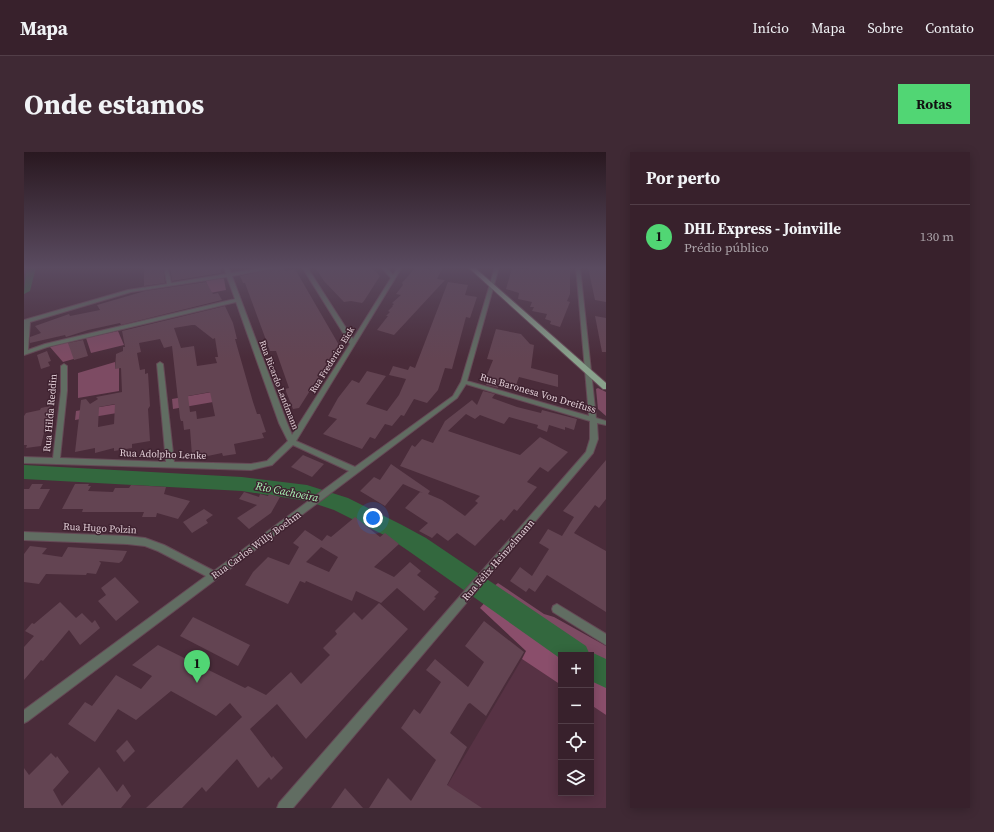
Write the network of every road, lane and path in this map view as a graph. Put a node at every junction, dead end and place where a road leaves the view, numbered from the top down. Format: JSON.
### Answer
{"nodes":[{"id":1,"x":106,"y":298,"type":"edge"},
{"id":2,"x":323,"y":298,"type":"edge"},
{"id":3,"x":381,"y":298,"type":"edge"},
{"id":4,"x":488,"y":298,"type":"edge"},
{"id":5,"x":504,"y":298,"type":"edge"},
{"id":6,"x":581,"y":298,"type":"edge"},
{"id":7,"x":238,"y":300,"type":"joint"},
{"id":8,"x":25,"y":322,"type":"edge"},
{"id":9,"x":353,"y":344,"type":"junction"},
{"id":10,"x":24,"y":353,"type":"edge"},
{"id":11,"x":160,"y":364,"type":"dead end"},
{"id":12,"x":64,"y":366,"type":"dead end"},
{"id":13,"x":588,"y":371,"type":"junction"},
{"id":14,"x":464,"y":382,"type":"junction"},
{"id":15,"x":606,"y":387,"type":"edge"},
{"id":16,"x":593,"y":419,"type":"junction"},
{"id":17,"x":606,"y":423,"type":"edge"},
{"id":18,"x":292,"y":442,"type":"junction"},
{"id":19,"x":24,"y":460,"type":"edge"},
{"id":20,"x":56,"y":461,"type":"junction"},
{"id":21,"x":170,"y":464,"type":"junction"},
{"id":22,"x":356,"y":471,"type":"junction"},
{"id":23,"x":24,"y":536,"type":"edge"},
{"id":24,"x":215,"y":576,"type":"junction"},
{"id":25,"x":558,"y":609,"type":"dead end"},
{"id":26,"x":606,"y":640,"type":"edge"},
{"id":27,"x":24,"y":717,"type":"edge"},
{"id":28,"x":284,"y":808,"type":"edge"}],
"edges":[{"from":1,"to":8,"type":"street"},
{"from":2,"to":9,"type":"street"},
{"from":3,"to":9,"type":"street","name":"Rua Frederico Eick"},
{"from":4,"to":14,"type":"street","name":"Rua Carlos Willy Boehm"},
{"from":5,"to":13,"type":"main road"},
{"from":6,"to":13,"type":"street","name":"Rua Félix Heinzelmann"},
{"from":7,"to":10,"type":"street"},
{"from":7,"to":18,"type":"street","name":"Rua Ricardo Landmann"},
{"from":8,"to":10,"type":"street"},
{"from":9,"to":18,"type":"street","name":"Rua Frederico Eick"},
{"from":11,"to":21,"type":"street"},
{"from":12,"to":20,"type":"street","name":"Rua Hilda Reddin"},
{"from":13,"to":15,"type":"main road"},
{"from":13,"to":16,"type":"street","name":"Rua Félix Heinzelmann"},
{"from":14,"to":16,"type":"street","name":"Rua Baronesa Von Dreifuss"},
{"from":14,"to":22,"type":"street","name":"Rua Carlos Willy Boehm"},
{"from":16,"to":17,"type":"street","name":"Rua Baronesa Von Dreifuss"},
{"from":16,"to":28,"type":"street","name":"Rua Félix Heinzelmann"},
{"from":18,"to":21,"type":"street","name":"Rua Adolpho Lenke"},
{"from":18,"to":22,"type":"street","name":"Rua Ricardo Landmann"},
{"from":19,"to":20,"type":"street","name":"Rua Adolpho Lenke"},
{"from":20,"to":21,"type":"street","name":"Rua Adolpho Lenke"},
{"from":22,"to":24,"type":"street","name":"Rua Carlos Willy Boehm"},
{"from":23,"to":24,"type":"street","name":"Rua Hugo Polzin"},
{"from":24,"to":27,"type":"street","name":"Rua Carlos Willy Boehm"},
{"from":25,"to":26,"type":"street"}]}
